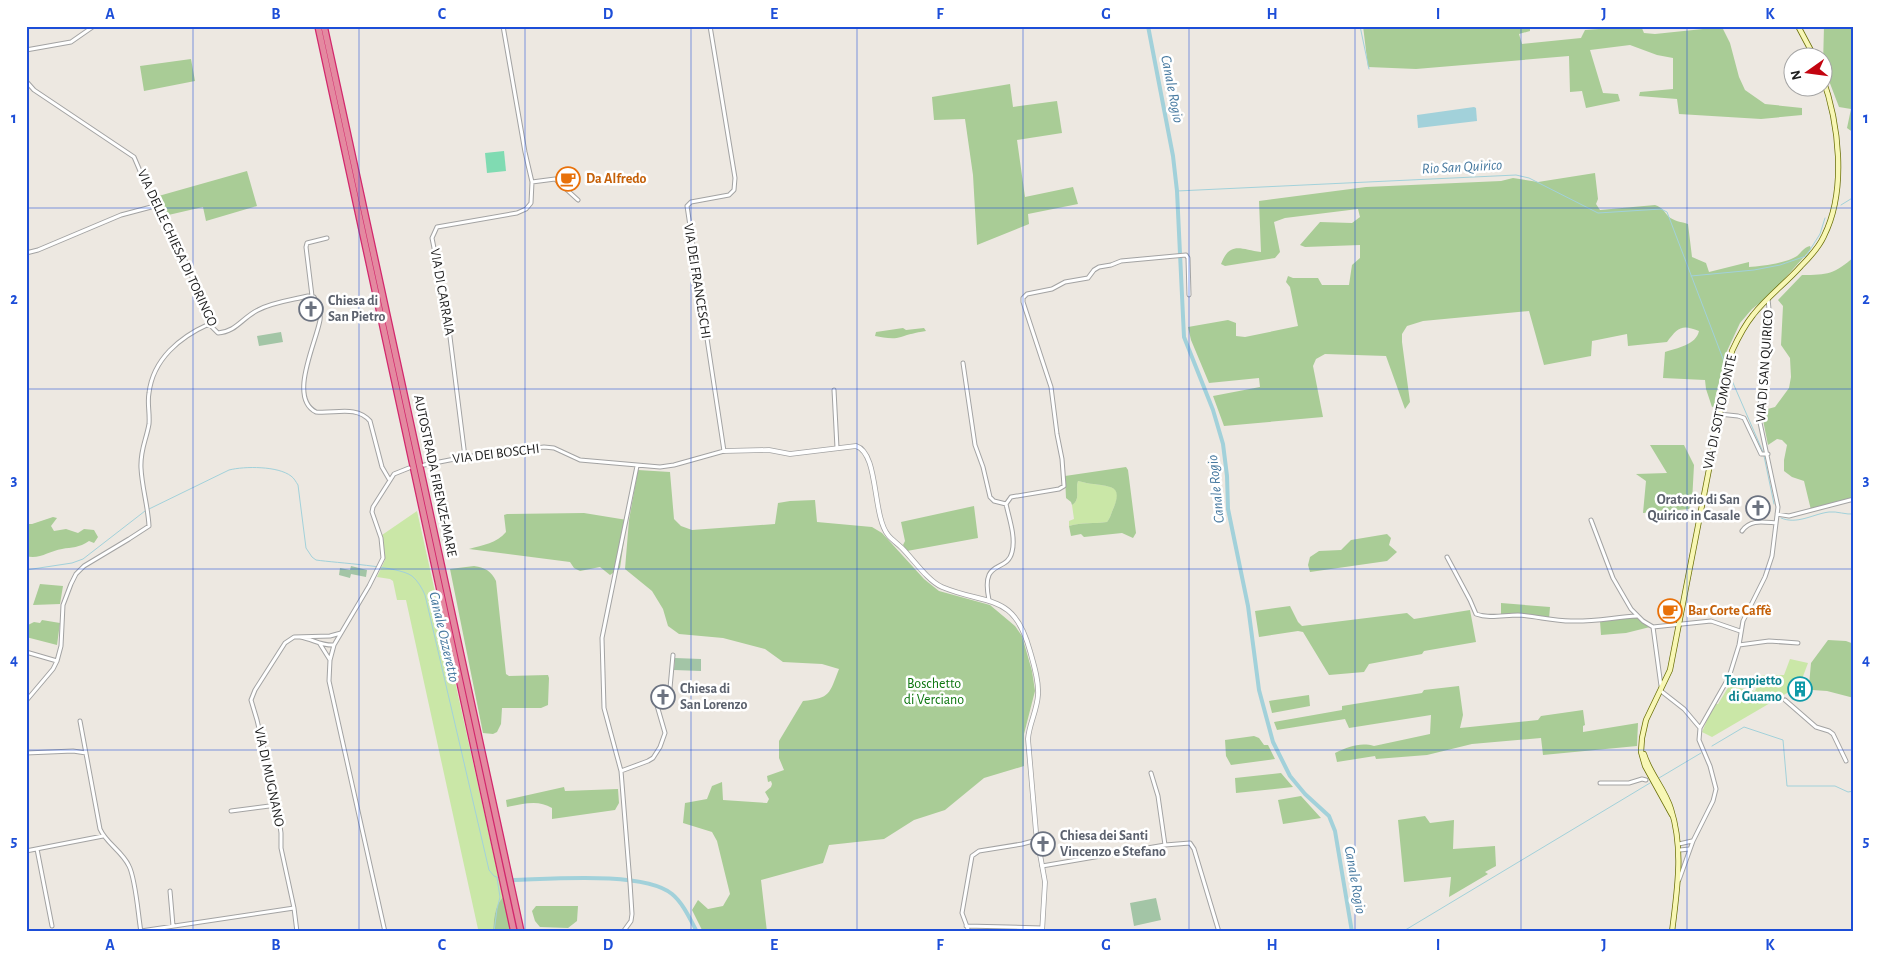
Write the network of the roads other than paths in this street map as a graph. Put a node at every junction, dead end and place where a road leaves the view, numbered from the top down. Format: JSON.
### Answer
{"nodes":[{"id":1,"x":94,"y":26,"type":"edge"},
{"id":2,"x":318,"y":26,"type":"edge"},
{"id":3,"x":324,"y":26,"type":"edge"},
{"id":4,"x":503,"y":26,"type":"edge"},
{"id":5,"x":710,"y":26,"type":"edge"},
{"id":6,"x":1798,"y":26,"type":"edge"},
{"id":7,"x":1809,"y":48,"type":"edge"},
{"id":8,"x":26,"y":50,"type":"edge"},
{"id":9,"x":26,"y":81,"type":"edge"},
{"id":10,"x":1829,"y":98,"type":"edge"},
{"id":11,"x":532,"y":182,"type":"junction"},
{"id":12,"x":578,"y":200,"type":"dead end"},
{"id":13,"x":155,"y":206,"type":"junction"},
{"id":14,"x":327,"y":238,"type":"dead end"},
{"id":15,"x":26,"y":253,"type":"edge"},
{"id":16,"x":1189,"y":295,"type":"dead end"},
{"id":17,"x":312,"y":296,"type":"junction"},
{"id":18,"x":1768,"y":300,"type":"junction"},
{"id":19,"x":209,"y":324,"type":"junction"},
{"id":20,"x":963,"y":363,"type":"dead end"},
{"id":21,"x":834,"y":390,"type":"dead end"},
{"id":22,"x":1719,"y":414,"type":"junction"},
{"id":23,"x":837,"y":448,"type":"junction"},
{"id":24,"x":724,"y":451,"type":"junction"},
{"id":25,"x":1765,"y":455,"type":"junction"},
{"id":26,"x":465,"y":457,"type":"junction"},
{"id":27,"x":424,"y":465,"type":"dead end"},
{"id":28,"x":637,"y":466,"type":"junction"},
{"id":29,"x":409,"y":468,"type":"dead end"},
{"id":30,"x":390,"y":479,"type":"junction"},
{"id":31,"x":1854,"y":499,"type":"edge"},
{"id":32,"x":1006,"y":504,"type":"junction"},
{"id":33,"x":1777,"y":514,"type":"junction"},
{"id":34,"x":1591,"y":520,"type":"dead end"},
{"id":35,"x":1776,"y":523,"type":"junction"},
{"id":36,"x":1742,"y":531,"type":"dead end"},
{"id":37,"x":1447,"y":557,"type":"dead end"},
{"id":38,"x":989,"y":600,"type":"junction"},
{"id":39,"x":1637,"y":616,"type":"junction"},
{"id":40,"x":1679,"y":623,"type":"junction"},
{"id":41,"x":1653,"y":627,"type":"junction"},
{"id":42,"x":1740,"y":631,"type":"junction"},
{"id":43,"x":341,"y":633,"type":"junction"},
{"id":44,"x":326,"y":636,"type":"junction"},
{"id":45,"x":294,"y":637,"type":"junction"},
{"id":46,"x":1798,"y":643,"type":"dead end"},
{"id":47,"x":320,"y":644,"type":"junction"},
{"id":48,"x":334,"y":644,"type":"junction"},
{"id":49,"x":1739,"y":645,"type":"junction"},
{"id":50,"x":26,"y":652,"type":"edge"},
{"id":51,"x":673,"y":655,"type":"dead end"},
{"id":52,"x":330,"y":660,"type":"junction"},
{"id":53,"x":57,"y":661,"type":"junction"},
{"id":54,"x":1661,"y":690,"type":"junction"},
{"id":55,"x":1785,"y":700,"type":"dead end"},
{"id":56,"x":26,"y":701,"type":"edge"},
{"id":57,"x":80,"y":721,"type":"dead end"},
{"id":58,"x":1700,"y":728,"type":"junction"},
{"id":59,"x":1642,"y":744,"type":"junction"},
{"id":60,"x":26,"y":753,"type":"edge"},
{"id":61,"x":86,"y":753,"type":"junction"},
{"id":62,"x":1846,"y":761,"type":"dead end"},
{"id":63,"x":621,"y":771,"type":"junction"},
{"id":64,"x":1151,"y":773,"type":"dead end"},
{"id":65,"x":1648,"y":781,"type":"junction"},
{"id":66,"x":1600,"y":783,"type":"dead end"},
{"id":67,"x":277,"y":805,"type":"junction"},
{"id":68,"x":231,"y":811,"type":"dead end"},
{"id":69,"x":1672,"y":815,"type":"junction"},
{"id":70,"x":103,"y":836,"type":"junction"},
{"id":71,"x":1037,"y":840,"type":"junction"},
{"id":72,"x":1693,"y":841,"type":"junction"},
{"id":73,"x":1679,"y":844,"type":"junction"},
{"id":74,"x":1165,"y":845,"type":"junction"},
{"id":75,"x":37,"y":849,"type":"junction"},
{"id":76,"x":1690,"y":849,"type":"junction"},
{"id":77,"x":1680,"y":850,"type":"junction"},
{"id":78,"x":26,"y":851,"type":"edge"},
{"id":79,"x":1042,"y":866,"type":"junction"},
{"id":80,"x":1678,"y":883,"type":"junction"},
{"id":81,"x":170,"y":891,"type":"dead end"},
{"id":82,"x":294,"y":908,"type":"junction"},
{"id":83,"x":52,"y":926,"type":"dead end"},
{"id":84,"x":173,"y":926,"type":"junction"},
{"id":85,"x":966,"y":926,"type":"junction"},
{"id":86,"x":1042,"y":930,"type":"edge"},
{"id":87,"x":141,"y":932,"type":"edge"},
{"id":88,"x":297,"y":932,"type":"edge"},
{"id":89,"x":385,"y":932,"type":"edge"},
{"id":90,"x":514,"y":932,"type":"edge"},
{"id":91,"x":522,"y":932,"type":"edge"},
{"id":92,"x":624,"y":932,"type":"edge"},
{"id":93,"x":969,"y":932,"type":"edge"},
{"id":94,"x":1219,"y":932,"type":"edge"},
{"id":95,"x":1672,"y":932,"type":"edge"}],
"edges":[{"from":1,"to":8,"type":"street"},
{"from":2,"to":90,"type":"highway","name":"AUTOSTRADA FIRENZE-MARE"},
{"from":3,"to":91,"type":"highway","name":"AUTOSTRADA FIRENZE-MARE"},
{"from":4,"to":11,"type":"street","name":"VIA DI CARRAIA"},
{"from":5,"to":24,"type":"street","name":"VIA DEI FRANCESCHI"},
{"from":6,"to":7,"type":"main road"},
{"from":9,"to":13,"type":"street","name":"VIA DELLE CHIESA DI TORINGO"},
{"from":10,"to":18,"type":"main road","name":"VIA DI SOTTOMONTE"},
{"from":11,"to":12,"type":"street"},
{"from":11,"to":26,"type":"street","name":"VIA DI CARRAIA"},
{"from":13,"to":15,"type":"street"},
{"from":13,"to":19,"type":"street","name":"VIA DELLE CHIESA DI TORINGO"},
{"from":14,"to":17,"type":"street"},
{"from":16,"to":32,"type":"street"},
{"from":17,"to":19,"type":"street","name":"VIA DELLE CHIESA DI TORINGO"},
{"from":17,"to":30,"type":"street"},
{"from":18,"to":22,"type":"main road","name":"VIA DI SOTTOMONTE"},
{"from":18,"to":25,"type":"street","name":"VIA DI SAN QUIRICO"},
{"from":19,"to":53,"type":"street"},
{"from":20,"to":32,"type":"street"},
{"from":21,"to":23,"type":"street"},
{"from":22,"to":25,"type":"street"},
{"from":22,"to":40,"type":"main road","name":"VIA DI SOTTOMONTE"},
{"from":23,"to":24,"type":"street","name":"VIA DEI BOSCHI"},
{"from":23,"to":38,"type":"street","name":"VIA DEI BOSCHI"},
{"from":24,"to":28,"type":"street","name":"VIA DEI BOSCHI"},
{"from":25,"to":33,"type":"street","name":"VIA DI SAN QUIRICO"},
{"from":26,"to":27,"type":"street","name":"VIA DEI BOSCHI"},
{"from":26,"to":28,"type":"street","name":"VIA DEI BOSCHI"},
{"from":28,"to":63,"type":"street"},
{"from":29,"to":30,"type":"street"},
{"from":30,"to":43,"type":"street"},
{"from":31,"to":33,"type":"street"},
{"from":32,"to":38,"type":"street"},
{"from":33,"to":35,"type":"street","name":"VIA DI SAN QUIRICO"},
{"from":34,"to":39,"type":"street"},
{"from":35,"to":36,"type":"street"},
{"from":35,"to":42,"type":"street","name":"VIA DI SAN QUIRICO"},
{"from":37,"to":39,"type":"street"},
{"from":38,"to":71,"type":"street","name":"VIA DEI BOSCHI"},
{"from":39,"to":41,"type":"street"},
{"from":40,"to":41,"type":"street"},
{"from":40,"to":42,"type":"street"},
{"from":40,"to":54,"type":"main road","name":"VIA DI SOTTOMONTE"},
{"from":41,"to":54,"type":"street"},
{"from":42,"to":49,"type":"street","name":"VIA DI SAN QUIRICO"},
{"from":43,"to":44,"type":"street"},
{"from":43,"to":48,"type":"street"},
{"from":44,"to":45,"type":"street"},
{"from":44,"to":48,"type":"street"},
{"from":45,"to":47,"type":"street"},
{"from":45,"to":67,"type":"street","name":"VIA DI MUGNANO"},
{"from":46,"to":49,"type":"street"},
{"from":47,"to":48,"type":"street"},
{"from":47,"to":52,"type":"street"},
{"from":48,"to":52,"type":"street"},
{"from":49,"to":58,"type":"street","name":"VIA DI SAN QUIRICO"},
{"from":50,"to":53,"type":"street"},
{"from":51,"to":63,"type":"street"},
{"from":52,"to":89,"type":"street"},
{"from":53,"to":56,"type":"street"},
{"from":54,"to":58,"type":"street"},
{"from":54,"to":59,"type":"main road","name":"VIA DI SOTTOMONTE"},
{"from":55,"to":62,"type":"street"},
{"from":57,"to":61,"type":"street"},
{"from":58,"to":72,"type":"street"},
{"from":59,"to":65,"type":"main road","name":"VIA DI SOTTOMONTE"},
{"from":59,"to":69,"type":"main road","name":"VIA DI SOTTOMONTE"},
{"from":60,"to":61,"type":"street"},
{"from":61,"to":70,"type":"street"},
{"from":63,"to":92,"type":"street"},
{"from":64,"to":74,"type":"street"},
{"from":65,"to":66,"type":"street"},
{"from":65,"to":69,"type":"main road","name":"VIA DI SOTTOMONTE"},
{"from":67,"to":68,"type":"street"},
{"from":67,"to":82,"type":"street","name":"VIA DI MUGNANO"},
{"from":69,"to":73,"type":"main road","name":"VIA DI SOTTOMONTE"},
{"from":70,"to":75,"type":"street"},
{"from":70,"to":87,"type":"street"},
{"from":71,"to":79,"type":"street","name":"VIA DEI BOSCHI"},
{"from":71,"to":85,"type":"street"},
{"from":72,"to":73,"type":"street"},
{"from":72,"to":76,"type":"street"},
{"from":73,"to":77,"type":"main road","name":"VIA DI SOTTOMONTE"},
{"from":74,"to":79,"type":"street"},
{"from":74,"to":94,"type":"street"},
{"from":75,"to":78,"type":"street"},
{"from":75,"to":83,"type":"street"},
{"from":76,"to":77,"type":"street"},
{"from":76,"to":80,"type":"street"},
{"from":77,"to":80,"type":"main road","name":"VIA DI SOTTOMONTE"},
{"from":79,"to":86,"type":"street","name":"VIA DEI BOSCHI"},
{"from":80,"to":95,"type":"main road","name":"VIA DI SOTTOMONTE"},
{"from":81,"to":84,"type":"street"},
{"from":82,"to":84,"type":"street"},
{"from":82,"to":88,"type":"street","name":"VIA DI MUGNANO"},
{"from":84,"to":87,"type":"street"},
{"from":85,"to":86,"type":"street"},
{"from":85,"to":93,"type":"street"}]}
